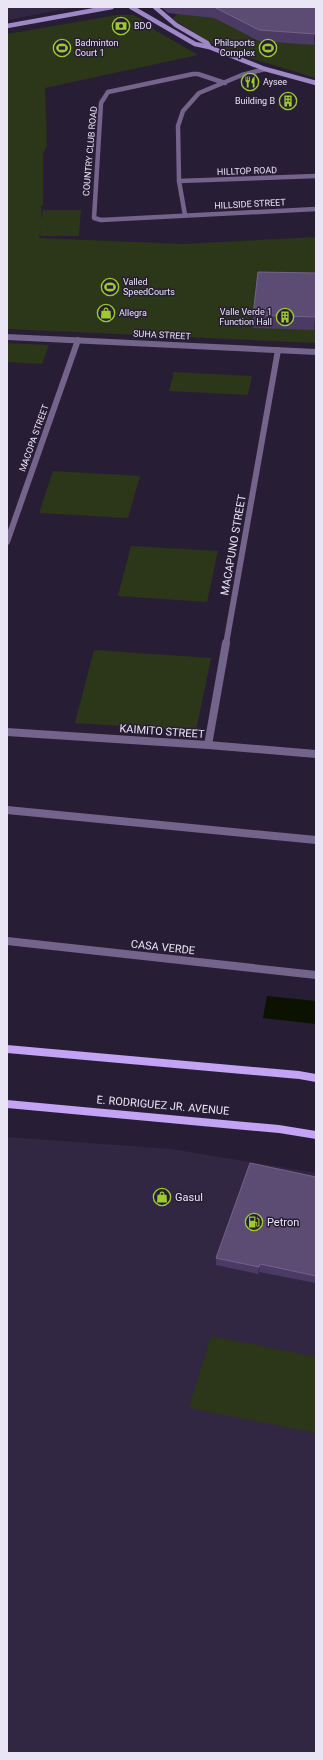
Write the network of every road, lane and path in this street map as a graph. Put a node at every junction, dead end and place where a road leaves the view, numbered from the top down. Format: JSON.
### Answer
{"nodes":[{"id":1,"x":112,"y":7,"type":"edge"},
{"id":2,"x":131,"y":7,"type":"edge"},
{"id":3,"x":155,"y":7,"type":"edge"},
{"id":4,"x":7,"y":26,"type":"edge"},
{"id":5,"x":209,"y":47,"type":"junction"},
{"id":6,"x":264,"y":69,"type":"junction"},
{"id":7,"x":225,"y":83,"type":"junction"},
{"id":8,"x":316,"y":83,"type":"edge"},
{"id":9,"x":316,"y":176,"type":"edge"},
{"id":10,"x":179,"y":181,"type":"junction"},
{"id":11,"x":316,"y":209,"type":"edge"},
{"id":12,"x":185,"y":215,"type":"junction"},
{"id":13,"x":7,"y":337,"type":"edge"},
{"id":14,"x":78,"y":340,"type":"junction"},
{"id":15,"x":278,"y":350,"type":"junction"},
{"id":16,"x":316,"y":352,"type":"edge"},
{"id":17,"x":7,"y":542,"type":"edge"},
{"id":18,"x":7,"y":732,"type":"edge"},
{"id":19,"x":208,"y":745,"type":"junction"},
{"id":20,"x":316,"y":754,"type":"edge"},
{"id":21,"x":7,"y":810,"type":"edge"},
{"id":22,"x":316,"y":840,"type":"edge"},
{"id":23,"x":7,"y":941,"type":"edge"},
{"id":24,"x":316,"y":975,"type":"edge"},
{"id":25,"x":7,"y":1048,"type":"edge"},
{"id":26,"x":316,"y":1078,"type":"edge"},
{"id":27,"x":7,"y":1104,"type":"edge"},
{"id":28,"x":316,"y":1134,"type":"edge"}],
"edges":[{"from":1,"to":4,"type":"street"},
{"from":2,"to":5,"type":"street"},
{"from":3,"to":5,"type":"street"},
{"from":5,"to":6,"type":"street"},
{"from":6,"to":7,"type":"street"},
{"from":6,"to":8,"type":"street"},
{"from":7,"to":10,"type":"street"},
{"from":7,"to":12,"type":"street","name":"COUNTRY CLUB ROAD"},
{"from":9,"to":10,"type":"street","name":"HILLTOP ROAD"},
{"from":10,"to":12,"type":"street"},
{"from":11,"to":12,"type":"street","name":"HILLSIDE STREET"},
{"from":13,"to":14,"type":"street","name":"SUHA STREET"},
{"from":14,"to":15,"type":"street","name":"SUHA STREET"},
{"from":14,"to":17,"type":"street","name":"MACOPA STREET"},
{"from":15,"to":16,"type":"street","name":"SUHA STREET"},
{"from":15,"to":19,"type":"street","name":"MACAPUNO STREET"},
{"from":18,"to":19,"type":"street","name":"KAIMITO STREET"},
{"from":19,"to":20,"type":"street","name":"KAIMITO STREET"},
{"from":21,"to":22,"type":"street"},
{"from":23,"to":24,"type":"street","name":"CASA VERDE"},
{"from":25,"to":26,"type":"main road"},
{"from":27,"to":28,"type":"main road","name":"E. RODRIGUEZ JR. AVENUE"}]}
